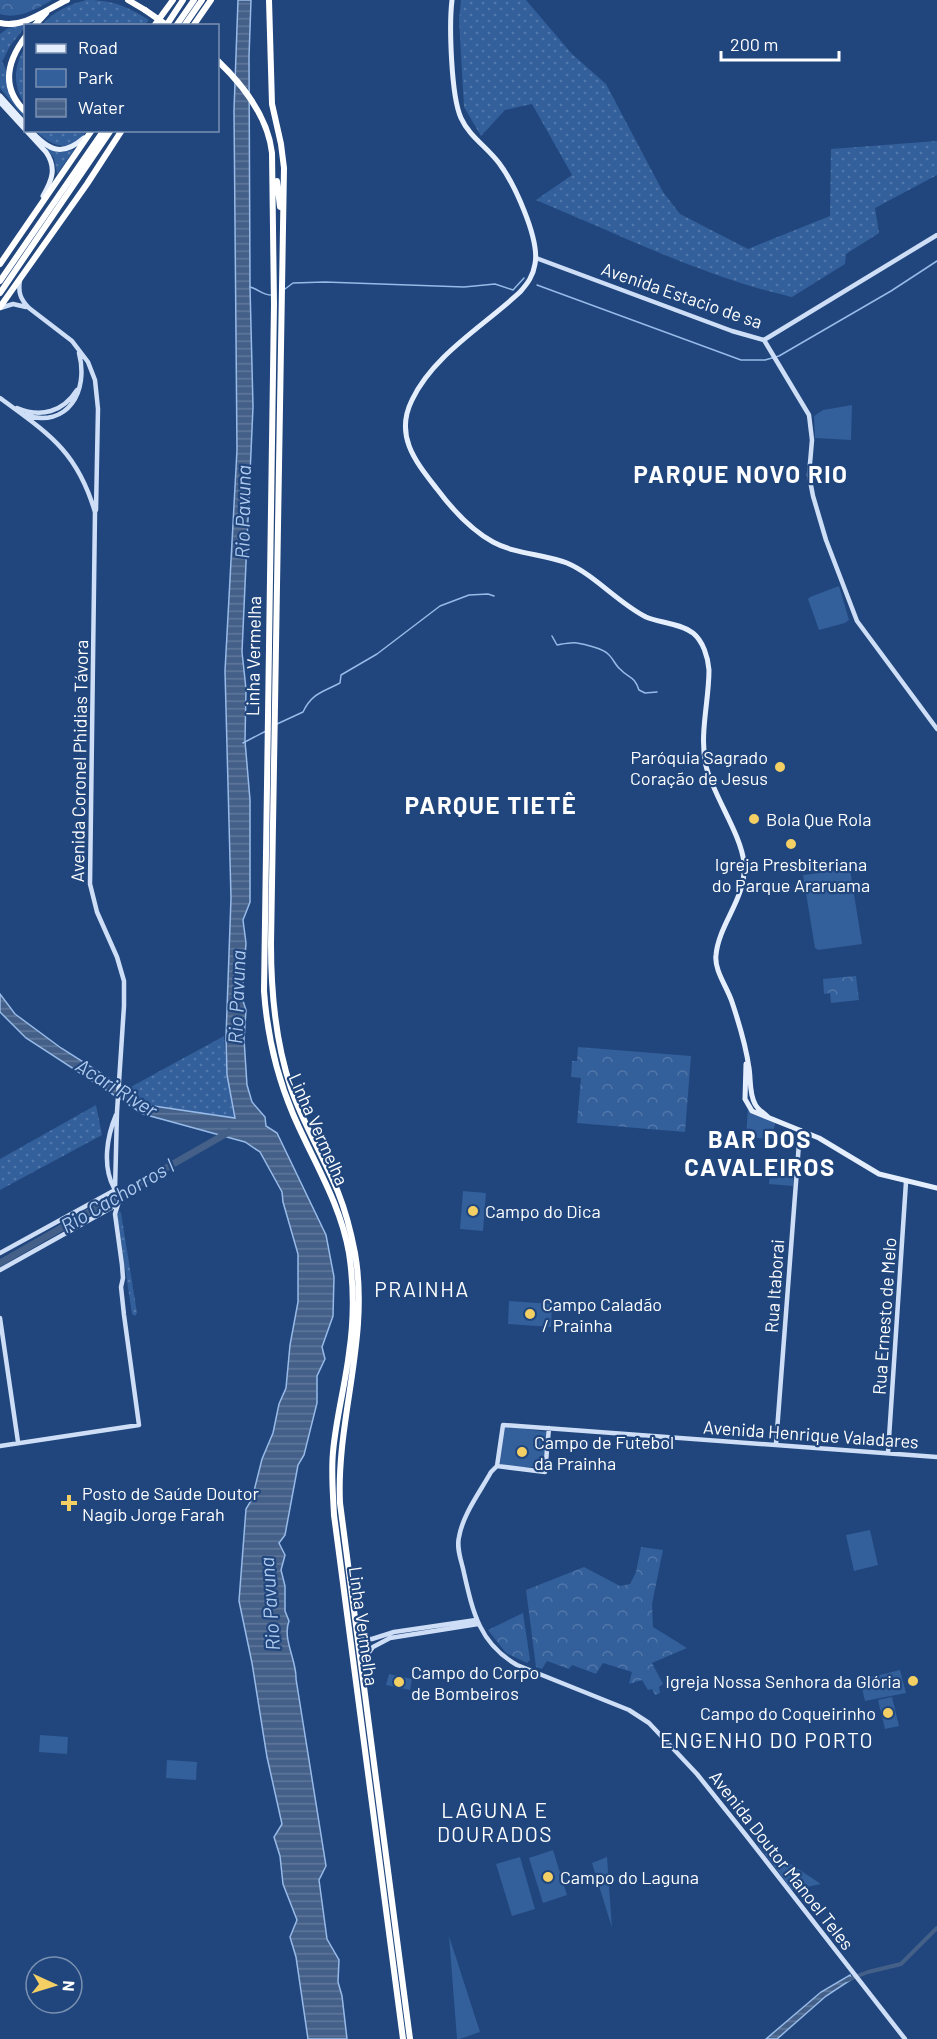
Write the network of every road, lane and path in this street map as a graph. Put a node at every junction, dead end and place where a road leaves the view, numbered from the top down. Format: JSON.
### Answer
{"nodes":[{"id":1,"x":67,"y":0,"type":"edge"},
{"id":2,"x":128,"y":0,"type":"edge"},
{"id":3,"x":173,"y":0,"type":"edge"},
{"id":4,"x":183,"y":0,"type":"edge"},
{"id":5,"x":194,"y":0,"type":"edge"},
{"id":6,"x":202,"y":0,"type":"edge"},
{"id":7,"x":211,"y":0,"type":"edge"},
{"id":8,"x":269,"y":0,"type":"edge"},
{"id":9,"x":452,"y":0,"type":"edge"},
{"id":10,"x":50,"y":9,"type":"junction"},
{"id":11,"x":0,"y":23,"type":"edge"},
{"id":12,"x":36,"y":24,"type":"edge"},
{"id":13,"x":155,"y":24,"type":"edge"},
{"id":14,"x":164,"y":24,"type":"edge"},
{"id":15,"x":168,"y":24,"type":"edge"},
{"id":16,"x":177,"y":24,"type":"edge"},
{"id":17,"x":185,"y":24,"type":"edge"},
{"id":18,"x":194,"y":24,"type":"edge"},
{"id":19,"x":24,"y":39,"type":"edge"},
{"id":20,"x":219,"y":62,"type":"edge"},
{"id":21,"x":219,"y":70,"type":"edge"},
{"id":22,"x":230,"y":75,"type":"junction"},
{"id":23,"x":0,"y":96,"type":"edge"},
{"id":24,"x":0,"y":102,"type":"edge"},
{"id":25,"x":24,"y":110,"type":"edge"},
{"id":26,"x":24,"y":123,"type":"edge"},
{"id":27,"x":24,"y":129,"type":"edge"},
{"id":28,"x":27,"y":132,"type":"edge"},
{"id":29,"x":32,"y":132,"type":"edge"},
{"id":30,"x":91,"y":132,"type":"edge"},
{"id":31,"x":102,"y":132,"type":"edge"},
{"id":32,"x":110,"y":132,"type":"edge"},
{"id":33,"x":122,"y":132,"type":"edge"},
{"id":34,"x":272,"y":160,"type":"junction"},
{"id":35,"x":32,"y":218,"type":"junction"},
{"id":36,"x":283,"y":225,"type":"junction"},
{"id":37,"x":937,"y":235,"type":"edge"},
{"id":38,"x":536,"y":258,"type":"junction"},
{"id":39,"x":0,"y":264,"type":"edge"},
{"id":40,"x":20,"y":279,"type":"junction"},
{"id":41,"x":0,"y":281,"type":"edge"},
{"id":42,"x":0,"y":293,"type":"edge"},
{"id":43,"x":0,"y":308,"type":"edge"},
{"id":44,"x":29,"y":308,"type":"junction"},
{"id":45,"x":764,"y":340,"type":"junction"},
{"id":46,"x":77,"y":347,"type":"junction"},
{"id":47,"x":80,"y":384,"type":"junction"},
{"id":48,"x":0,"y":398,"type":"edge"},
{"id":49,"x":9,"y":404,"type":"junction"},
{"id":50,"x":20,"y":413,"type":"junction"},
{"id":51,"x":95,"y":512,"type":"junction"},
{"id":52,"x":937,"y":729,"type":"edge"},
{"id":53,"x":117,"y":1112,"type":"junction"},
{"id":54,"x":800,"y":1130,"type":"junction"},
{"id":55,"x":906,"y":1182,"type":"junction"},
{"id":56,"x":937,"y":1188,"type":"edge"},
{"id":57,"x":116,"y":1192,"type":"junction"},
{"id":58,"x":118,"y":1202,"type":"junction"},
{"id":59,"x":0,"y":1253,"type":"edge"},
{"id":60,"x":0,"y":1270,"type":"edge"},
{"id":61,"x":0,"y":1318,"type":"edge"},
{"id":62,"x":549,"y":1428,"type":"junction"},
{"id":63,"x":18,"y":1442,"type":"junction"},
{"id":64,"x":776,"y":1444,"type":"junction"},
{"id":65,"x":0,"y":1446,"type":"edge"},
{"id":66,"x":888,"y":1453,"type":"junction"},
{"id":67,"x":937,"y":1457,"type":"edge"},
{"id":68,"x":497,"y":1466,"type":"junction"},
{"id":69,"x":477,"y":1622,"type":"junction"},
{"id":70,"x":357,"y":1627,"type":"junction"},
{"id":71,"x":362,"y":1662,"type":"junction"},
{"id":72,"x":403,"y":2039,"type":"edge"},
{"id":73,"x":411,"y":2039,"type":"edge"},
{"id":74,"x":905,"y":2039,"type":"edge"}],
"edges":[{"from":1,"to":10,"type":"highway"},
{"from":2,"to":14,"type":"highway","bridge":true},
{"from":3,"to":13,"type":"highway"},
{"from":4,"to":15,"type":"highway"},
{"from":5,"to":16,"type":"highway"},
{"from":6,"to":17,"type":"highway"},
{"from":7,"to":18,"type":"highway"},
{"from":8,"to":36,"type":"highway"},
{"from":9,"to":38,"type":"main road"},
{"from":10,"to":11,"type":"highway"},
{"from":10,"to":12,"type":"highway"},
{"from":19,"to":25,"type":"highway"},
{"from":20,"to":22,"type":"highway","name":"Linha Vermelha"},
{"from":21,"to":22,"type":"highway"},
{"from":22,"to":34,"type":"highway","name":"Linha Vermelha"},
{"from":23,"to":26,"type":"main road"},
{"from":24,"to":27,"type":"main road"},
{"from":28,"to":35,"type":"main road"},
{"from":29,"to":30,"type":"main road"},
{"from":30,"to":35,"type":"highway"},
{"from":31,"to":41,"type":"highway"},
{"from":32,"to":42,"type":"highway"},
{"from":33,"to":40,"type":"highway"},
{"from":34,"to":36,"type":"highway"},
{"from":34,"to":72,"type":"highway","name":"Linha Vermelha"},
{"from":35,"to":39,"type":"highway"},
{"from":36,"to":70,"type":"highway","name":"Linha Vermelha"},
{"from":37,"to":45,"type":"street","name":"Avenida Estacio de sa"},
{"from":38,"to":45,"type":"street","name":"Avenida Estacio de sa"},
{"from":38,"to":54,"type":"main road"},
{"from":40,"to":43,"type":"highway"},
{"from":40,"to":44,"type":"street"},
{"from":43,"to":44,"type":"street"},
{"from":44,"to":46,"type":"street","name":"Avenida Coronel Phidias Távora"},
{"from":45,"to":52,"type":"street"},
{"from":46,"to":47,"type":"street"},
{"from":46,"to":51,"type":"street","name":"Avenida Coronel Phidias Távora"},
{"from":47,"to":49,"type":"street"},
{"from":47,"to":50,"type":"street"},
{"from":48,"to":49,"type":"street","name":"Avenida Coronel Phidias Távora"},
{"from":49,"to":50,"type":"street","name":"Avenida Coronel Phidias Távora"},
{"from":50,"to":51,"type":"street","name":"Avenida Coronel Phidias Távora"},
{"from":51,"to":53,"type":"street","name":"Avenida Coronel Phidias Távora"},
{"from":53,"to":57,"type":"street"},
{"from":53,"to":57,"type":"street"},
{"from":54,"to":55,"type":"main road"},
{"from":54,"to":64,"type":"street","name":"Rua Itaborai"},
{"from":55,"to":56,"type":"main road"},
{"from":55,"to":66,"type":"street","name":"Rua Ernesto de Melo"},
{"from":57,"to":58,"type":"street"},
{"from":57,"to":59,"type":"street"},
{"from":58,"to":60,"type":"street"},
{"from":58,"to":63,"type":"street"},
{"from":61,"to":63,"type":"street"},
{"from":62,"to":64,"type":"street","name":"Avenida Henrique Valadares"},
{"from":62,"to":68,"type":"street","name":"Avenida Henrique Valadares"},
{"from":62,"to":68,"type":"street"},
{"from":63,"to":65,"type":"street"},
{"from":64,"to":66,"type":"street","name":"Avenida Henrique Valadares"},
{"from":66,"to":67,"type":"street","name":"Avenida Henrique Valadares"},
{"from":68,"to":69,"type":"street","name":"Avenida Doutor Manoel Teles"},
{"from":69,"to":70,"type":"street"},
{"from":69,"to":71,"type":"street"},
{"from":69,"to":74,"type":"street","name":"Avenida Doutor Manoel Teles"},
{"from":70,"to":71,"type":"highway","name":"Linha Vermelha"},
{"from":71,"to":73,"type":"highway","name":"Linha Vermelha"}]}
